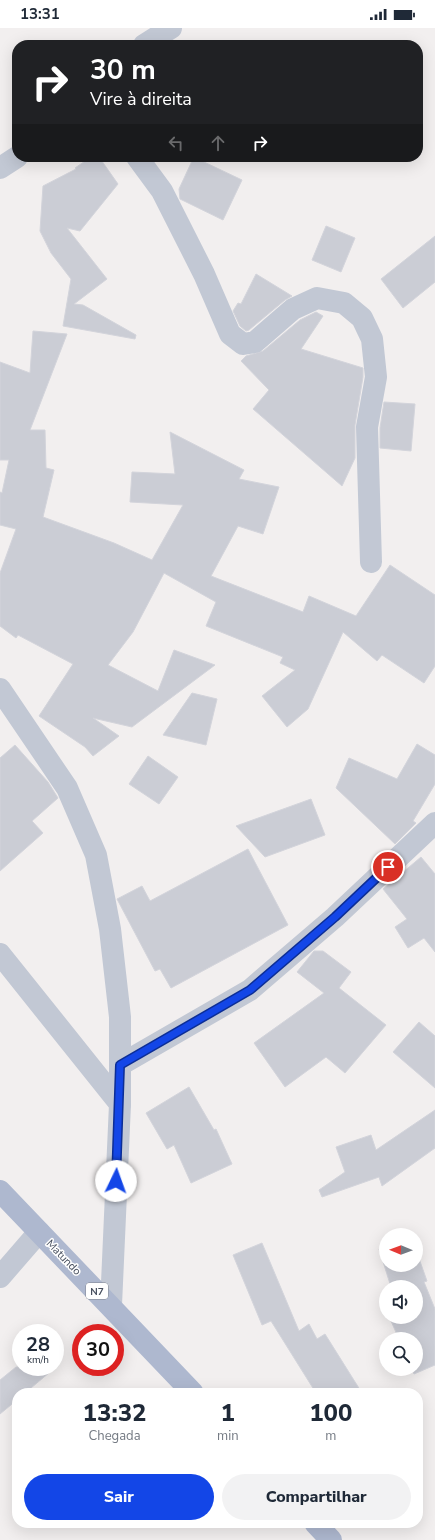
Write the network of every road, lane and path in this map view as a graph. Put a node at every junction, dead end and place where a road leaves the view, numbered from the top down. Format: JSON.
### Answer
{"nodes":[{"id":1,"x":171,"y":28,"type":"edge"},
{"id":2,"x":152,"y":40,"type":"edge"},
{"id":3,"x":12,"y":160,"type":"edge"},
{"id":4,"x":141,"y":162,"type":"edge"},
{"id":5,"x":0,"y":168,"type":"edge"},
{"id":6,"x":372,"y":562,"type":"dead end"},
{"id":7,"x":0,"y":689,"type":"edge"},
{"id":8,"x":435,"y":823,"type":"edge"},
{"id":9,"x":0,"y":954,"type":"edge"},
{"id":10,"x":120,"y":1065,"type":"junction"},
{"id":11,"x":120,"y":1104,"type":"junction"},
{"id":12,"x":0,"y":1191,"type":"edge"},
{"id":13,"x":39,"y":1232,"type":"junction"},
{"id":14,"x":0,"y":1277,"type":"edge"},
{"id":15,"x":111,"y":1305,"type":"junction"},
{"id":16,"x":188,"y":1388,"type":"edge"},
{"id":17,"x":320,"y":1528,"type":"edge"},
{"id":18,"x":331,"y":1540,"type":"edge"}],
"edges":[{"from":1,"to":2,"type":"street"},
{"from":3,"to":5,"type":"street"},
{"from":4,"to":6,"type":"street"},
{"from":7,"to":10,"type":"street"},
{"from":8,"to":10,"type":"street"},
{"from":9,"to":11,"type":"street"},
{"from":10,"to":11,"type":"street"},
{"from":11,"to":15,"type":"street"},
{"from":12,"to":13,"type":"main road","name":"Matundo","number":"N7"},
{"from":13,"to":14,"type":"street"},
{"from":13,"to":15,"type":"main road","name":"Matundo","number":"N7"},
{"from":15,"to":16,"type":"main road","name":"Matundo","number":"N7"},
{"from":17,"to":18,"type":"main road"}]}
